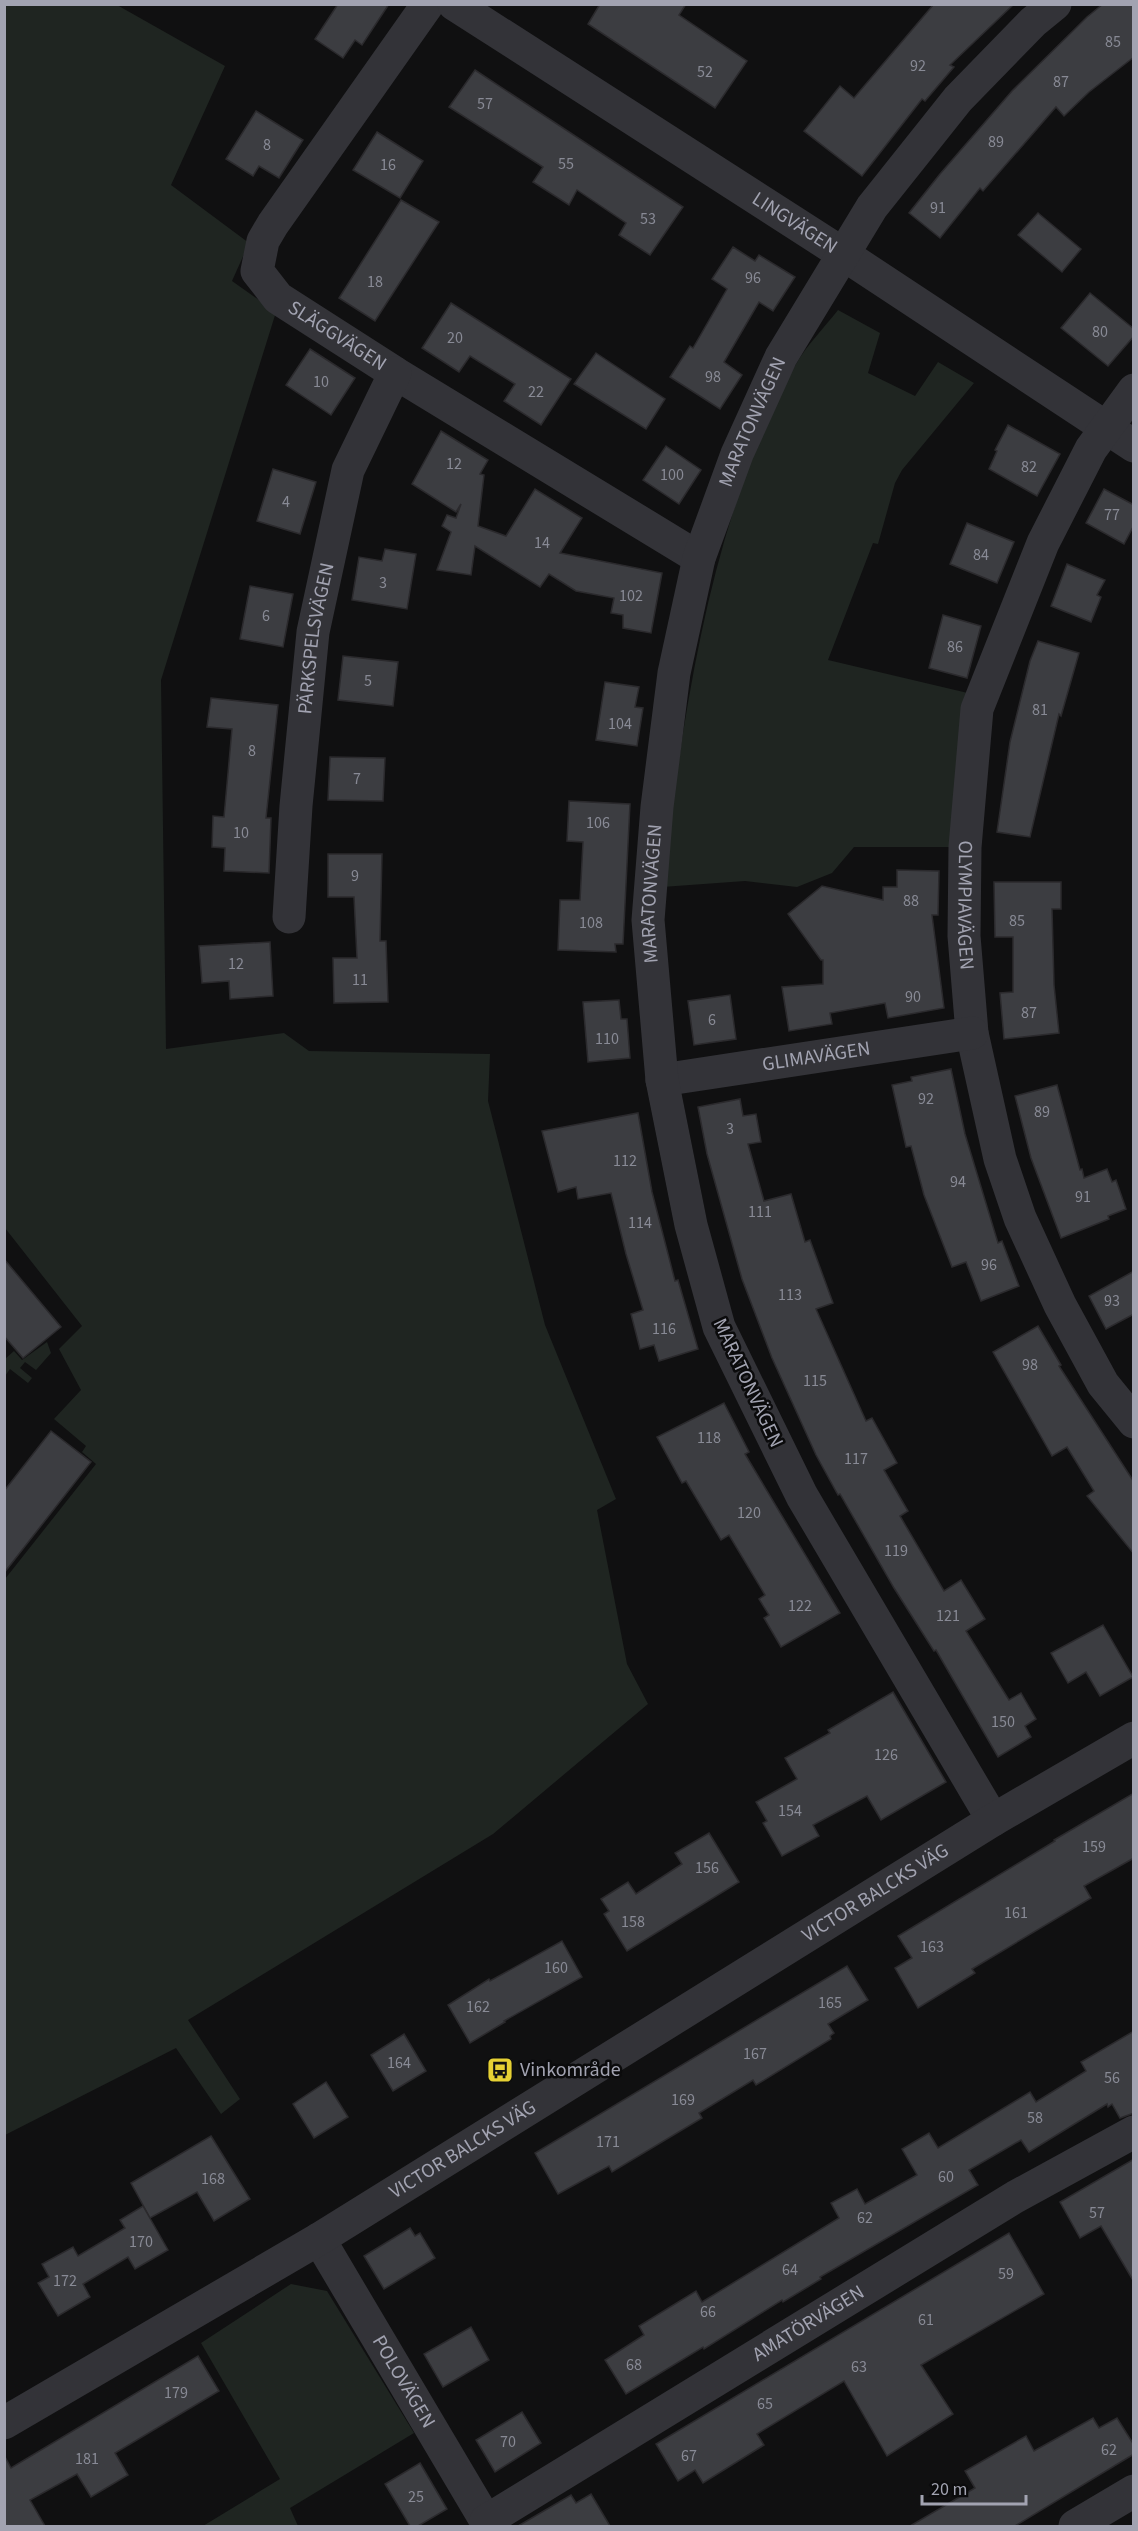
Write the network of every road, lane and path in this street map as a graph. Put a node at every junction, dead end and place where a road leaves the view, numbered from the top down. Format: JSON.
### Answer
{"nodes":[{"id":1,"x":428,"y":4,"type":"edge"},
{"id":2,"x":454,"y":4,"type":"edge"},
{"id":3,"x":1055,"y":4,"type":"edge"},
{"id":4,"x":843,"y":254,"type":"junction"},
{"id":5,"x":395,"y":373,"type":"junction"},
{"id":6,"x":1134,"y":390,"type":"edge"},
{"id":7,"x":1106,"y":428,"type":"junction"},
{"id":8,"x":1134,"y":446,"type":"edge"},
{"id":9,"x":699,"y":558,"type":"junction"},
{"id":10,"x":289,"y":917,"type":"dead end"},
{"id":11,"x":972,"y":1034,"type":"junction"},
{"id":12,"x":662,"y":1080,"type":"junction"},
{"id":13,"x":1134,"y":1422,"type":"edge"},
{"id":14,"x":1134,"y":1738,"type":"edge"},
{"id":15,"x":993,"y":1820,"type":"junction"},
{"id":16,"x":1134,"y":2132,"type":"edge"},
{"id":17,"x":319,"y":2239,"type":"junction"},
{"id":18,"x":4,"y":2423,"type":"edge"},
{"id":19,"x":1134,"y":2491,"type":"edge"},
{"id":20,"x":487,"y":2524,"type":"edge"},
{"id":21,"x":1075,"y":2526,"type":"edge"}],
"edges":[{"from":1,"to":5,"type":"street","name":"SLÄGGVÄGEN"},
{"from":2,"to":4,"type":"street","name":"LINGVÄGEN"},
{"from":3,"to":4,"type":"street","name":"MARATONVÄGEN"},
{"from":4,"to":7,"type":"street","name":"LINGVÄGEN"},
{"from":4,"to":9,"type":"street","name":"MARATONVÄGEN"},
{"from":5,"to":9,"type":"street","name":"SLÄGGVÄGEN"},
{"from":5,"to":10,"type":"street","name":"PÄRKSPELSVÄGEN"},
{"from":6,"to":7,"type":"street","name":"OLYMPIAVÄGEN"},
{"from":7,"to":8,"type":"street","name":"LINGVÄGEN"},
{"from":7,"to":11,"type":"street","name":"OLYMPIAVÄGEN"},
{"from":9,"to":12,"type":"street","name":"MARATONVÄGEN"},
{"from":11,"to":12,"type":"street","name":"GLIMAVÄGEN"},
{"from":11,"to":13,"type":"street","name":"OLYMPIAVÄGEN"},
{"from":12,"to":15,"type":"street","name":"MARATONVÄGEN"},
{"from":14,"to":15,"type":"street","name":"VICTOR BALCKS VÄG"},
{"from":15,"to":17,"type":"street","name":"VICTOR BALCKS VÄG"},
{"from":16,"to":20,"type":"street","name":"AMATÖRVÄGEN"},
{"from":17,"to":18,"type":"street","name":"VICTOR BALCKS VÄG"},
{"from":17,"to":20,"type":"street","name":"POLOVÄGEN"},
{"from":19,"to":21,"type":"street"}]}
